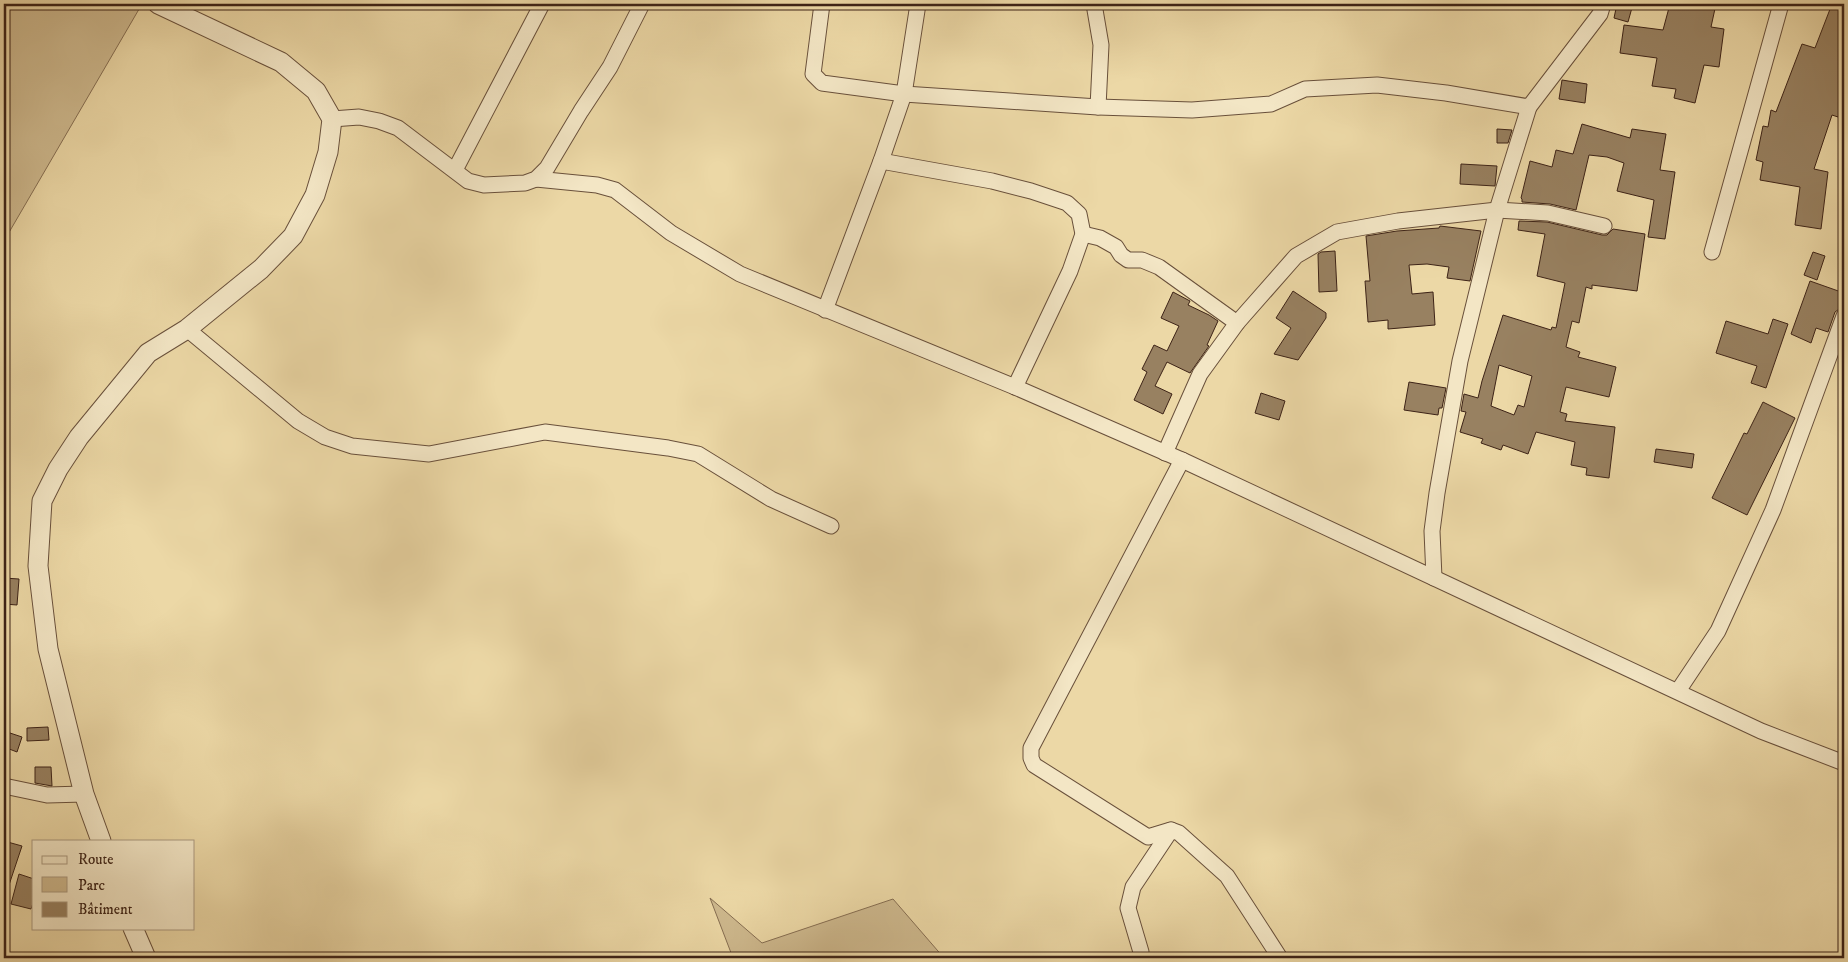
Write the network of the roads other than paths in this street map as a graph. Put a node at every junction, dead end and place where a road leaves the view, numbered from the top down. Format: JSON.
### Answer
{"nodes":[{"id":1,"x":158,"y":4,"type":"edge"},
{"id":2,"x":542,"y":4,"type":"edge"},
{"id":3,"x":642,"y":4,"type":"edge"},
{"id":4,"x":822,"y":4,"type":"edge"},
{"id":5,"x":918,"y":4,"type":"edge"},
{"id":6,"x":1094,"y":4,"type":"edge"},
{"id":7,"x":1603,"y":4,"type":"edge"},
{"id":8,"x":1780,"y":4,"type":"edge"},
{"id":9,"x":904,"y":94,"type":"junction"},
{"id":10,"x":1098,"y":107,"type":"junction"},
{"id":11,"x":1529,"y":107,"type":"junction"},
{"id":12,"x":332,"y":119,"type":"junction"},
{"id":13,"x":881,"y":161,"type":"junction"},
{"id":14,"x":454,"y":170,"type":"junction"},
{"id":15,"x":536,"y":179,"type":"junction"},
{"id":16,"x":1497,"y":210,"type":"junction"},
{"id":17,"x":1604,"y":226,"type":"dead end"},
{"id":18,"x":1083,"y":234,"type":"junction"},
{"id":19,"x":1712,"y":252,"type":"dead end"},
{"id":20,"x":826,"y":310,"type":"junction"},
{"id":21,"x":1844,"y":316,"type":"edge"},
{"id":22,"x":1237,"y":323,"type":"junction"},
{"id":23,"x":188,"y":329,"type":"junction"},
{"id":24,"x":1838,"y":352,"type":"edge"},
{"id":25,"x":1015,"y":387,"type":"junction"},
{"id":26,"x":1165,"y":453,"type":"junction"},
{"id":27,"x":1182,"y":460,"type":"junction"},
{"id":28,"x":831,"y":526,"type":"dead end"},
{"id":29,"x":1434,"y":578,"type":"junction"},
{"id":30,"x":1678,"y":692,"type":"junction"},
{"id":31,"x":1844,"y":763,"type":"edge"},
{"id":32,"x":4,"y":786,"type":"edge"},
{"id":33,"x":84,"y":794,"type":"junction"},
{"id":34,"x":1171,"y":830,"type":"junction"},
{"id":35,"x":102,"y":840,"type":"edge"},
{"id":36,"x":134,"y":930,"type":"edge"},
{"id":37,"x":146,"y":958,"type":"edge"},
{"id":38,"x":1139,"y":958,"type":"edge"},
{"id":39,"x":1280,"y":958,"type":"edge"}],
"edges":[{"from":1,"to":12,"type":"street"},
{"from":2,"to":14,"type":"street"},
{"from":3,"to":15,"type":"street"},
{"from":4,"to":9,"type":"street"},
{"from":5,"to":9,"type":"street"},
{"from":6,"to":10,"type":"street"},
{"from":7,"to":11,"type":"street"},
{"from":8,"to":19,"type":"street"},
{"from":9,"to":10,"type":"street"},
{"from":9,"to":13,"type":"street"},
{"from":10,"to":11,"type":"street"},
{"from":11,"to":16,"type":"street"},
{"from":12,"to":14,"type":"street"},
{"from":12,"to":23,"type":"street"},
{"from":13,"to":18,"type":"street"},
{"from":13,"to":20,"type":"street"},
{"from":14,"to":15,"type":"street"},
{"from":15,"to":20,"type":"street"},
{"from":16,"to":17,"type":"street"},
{"from":16,"to":22,"type":"street"},
{"from":16,"to":29,"type":"street"},
{"from":18,"to":22,"type":"street"},
{"from":18,"to":25,"type":"street"},
{"from":20,"to":25,"type":"street"},
{"from":21,"to":24,"type":"street"},
{"from":22,"to":26,"type":"street"},
{"from":23,"to":28,"type":"street"},
{"from":23,"to":33,"type":"street"},
{"from":24,"to":30,"type":"street"},
{"from":25,"to":26,"type":"street"},
{"from":26,"to":27,"type":"street"},
{"from":27,"to":29,"type":"street"},
{"from":27,"to":34,"type":"street"},
{"from":29,"to":30,"type":"street"},
{"from":30,"to":31,"type":"street"},
{"from":32,"to":33,"type":"street"},
{"from":33,"to":35,"type":"street"},
{"from":34,"to":38,"type":"street"},
{"from":34,"to":39,"type":"street"},
{"from":36,"to":37,"type":"street"}]}
